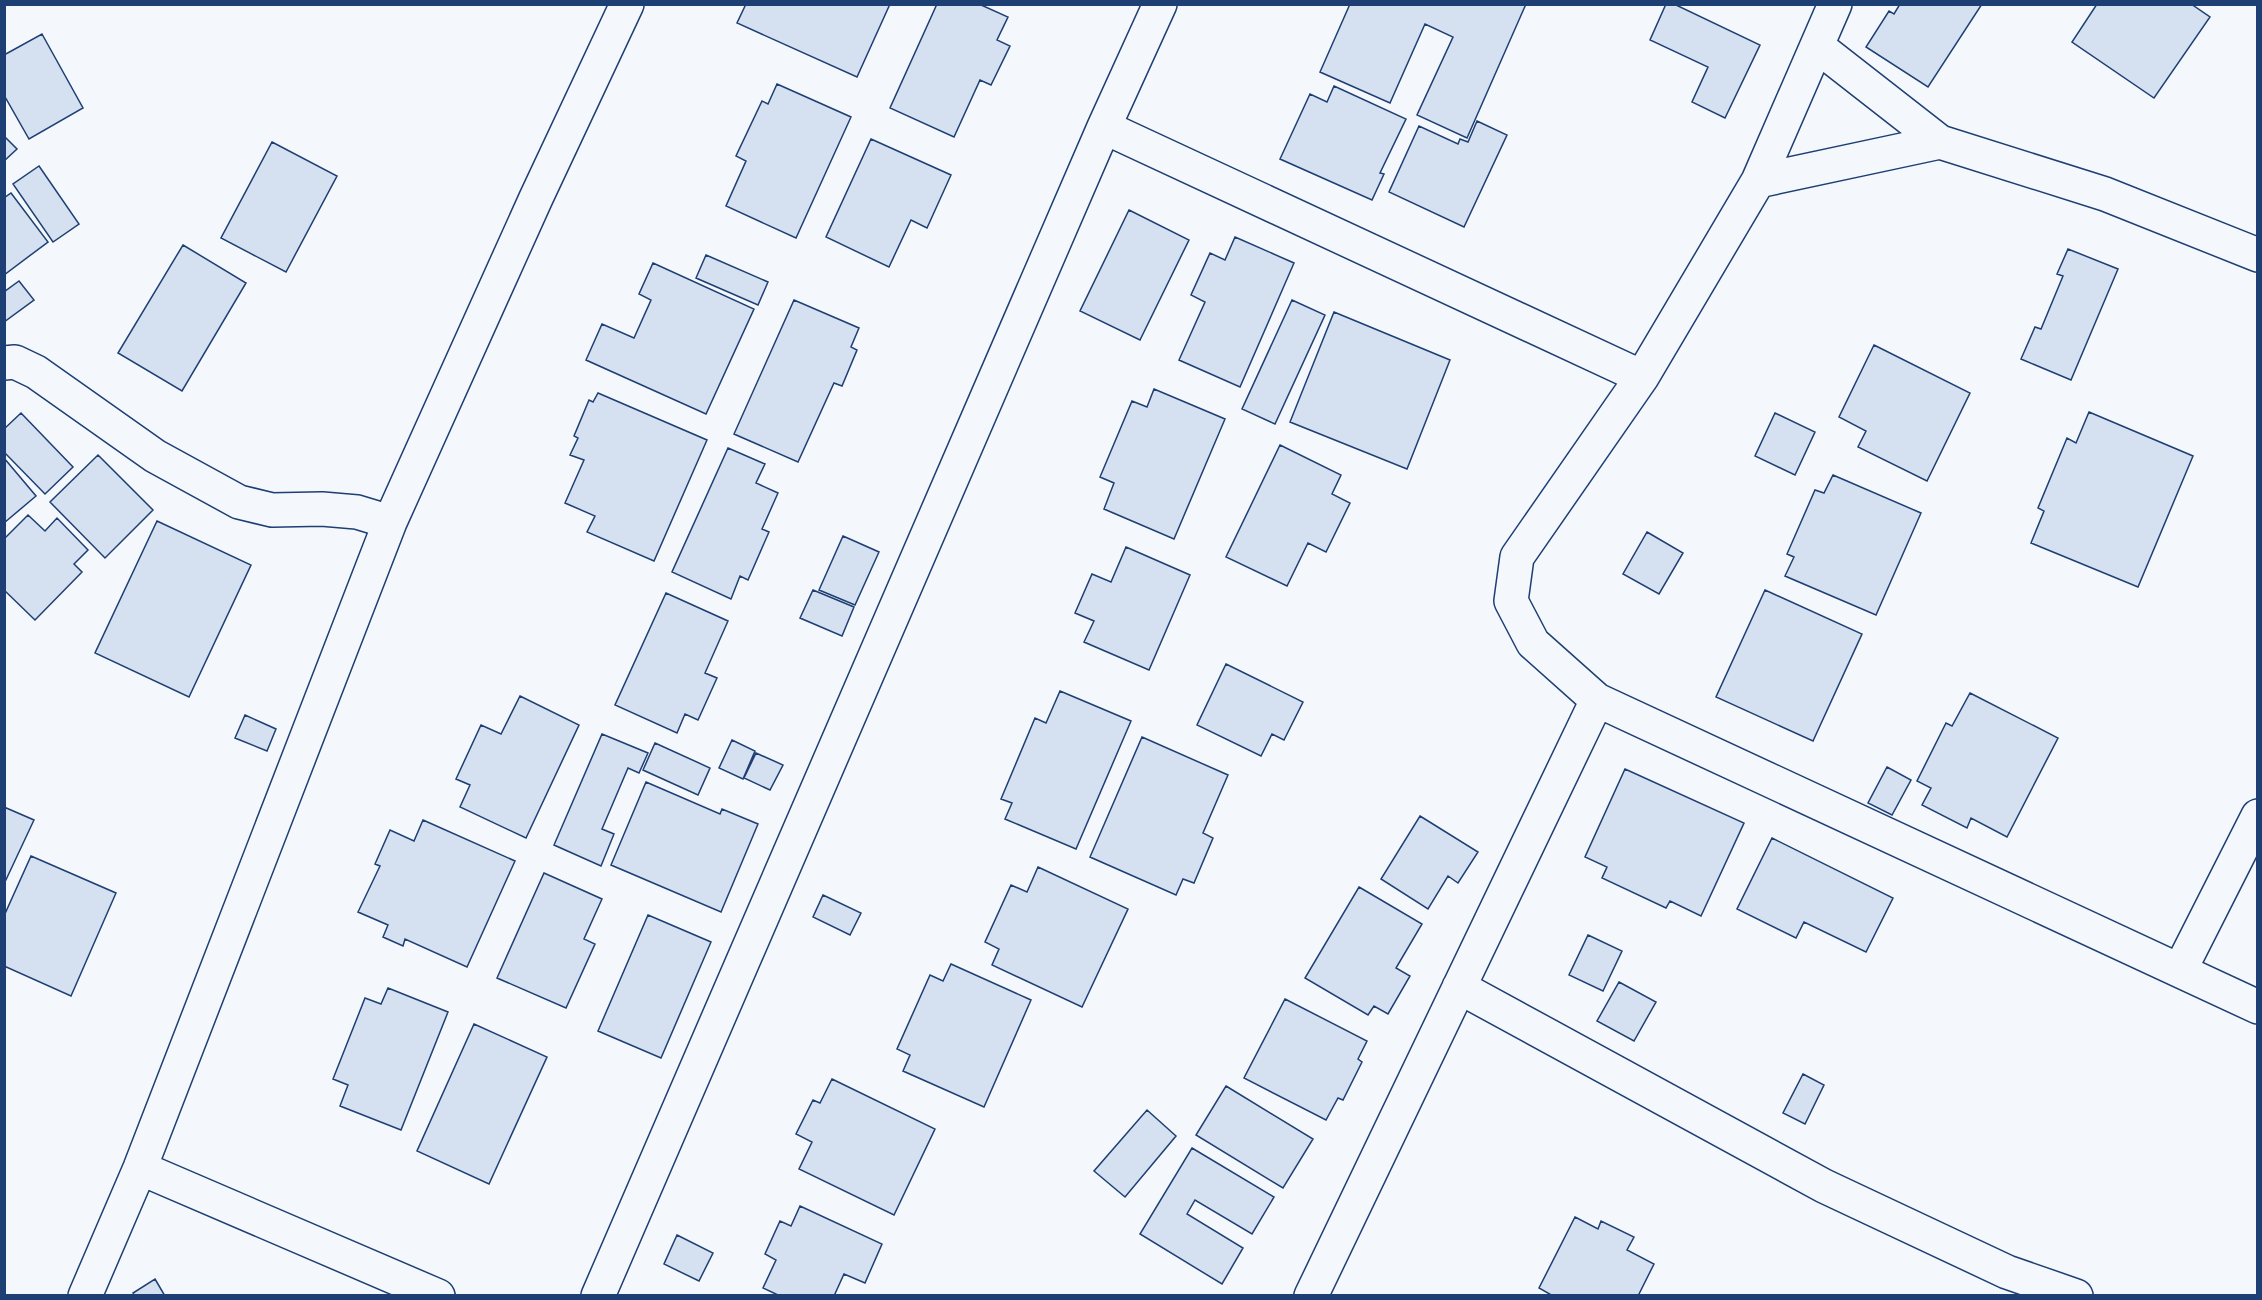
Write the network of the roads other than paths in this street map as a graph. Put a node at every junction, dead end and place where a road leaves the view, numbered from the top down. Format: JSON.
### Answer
{"nodes":[{"id":1,"x":627,"y":4,"type":"edge"},
{"id":2,"x":1160,"y":4,"type":"edge"},
{"id":3,"x":1835,"y":4,"type":"edge"},
{"id":4,"x":1817,"y":46,"type":"junction"},
{"id":5,"x":1104,"y":127,"type":"junction"},
{"id":6,"x":1940,"y":142,"type":"junction"},
{"id":7,"x":1758,"y":181,"type":"junction"},
{"id":8,"x":2258,"y":255,"type":"edge"},
{"id":9,"x":4,"y":363,"type":"edge"},
{"id":10,"x":1642,"y":377,"type":"junction"},
{"id":11,"x":390,"y":522,"type":"junction"},
{"id":12,"x":1597,"y":700,"type":"junction"},
{"id":13,"x":2258,"y":816,"type":"edge"},
{"id":14,"x":2180,"y":970,"type":"junction"},
{"id":15,"x":1459,"y":987,"type":"junction"},
{"id":16,"x":2258,"y":1007,"type":"edge"},
{"id":17,"x":140,"y":1168,"type":"junction"},
{"id":18,"x":2002,"y":1284,"type":"edge"},
{"id":19,"x":85,"y":1296,"type":"edge"},
{"id":20,"x":438,"y":1296,"type":"edge"},
{"id":21,"x":598,"y":1296,"type":"edge"},
{"id":22,"x":1311,"y":1296,"type":"edge"},
{"id":23,"x":2076,"y":1296,"type":"edge"}],
"edges":[{"from":1,"to":11,"type":"street"},
{"from":2,"to":5,"type":"street"},
{"from":3,"to":4,"type":"street"},
{"from":4,"to":6,"type":"street"},
{"from":4,"to":7,"type":"street"},
{"from":5,"to":10,"type":"street"},
{"from":5,"to":21,"type":"street"},
{"from":6,"to":7,"type":"street"},
{"from":6,"to":8,"type":"street"},
{"from":7,"to":10,"type":"street"},
{"from":9,"to":11,"type":"street"},
{"from":10,"to":12,"type":"street"},
{"from":11,"to":17,"type":"street"},
{"from":12,"to":14,"type":"street"},
{"from":12,"to":15,"type":"street"},
{"from":13,"to":14,"type":"street"},
{"from":14,"to":16,"type":"street"},
{"from":15,"to":18,"type":"street"},
{"from":15,"to":22,"type":"street"},
{"from":17,"to":19,"type":"street"},
{"from":17,"to":20,"type":"street"},
{"from":18,"to":23,"type":"street"}]}
